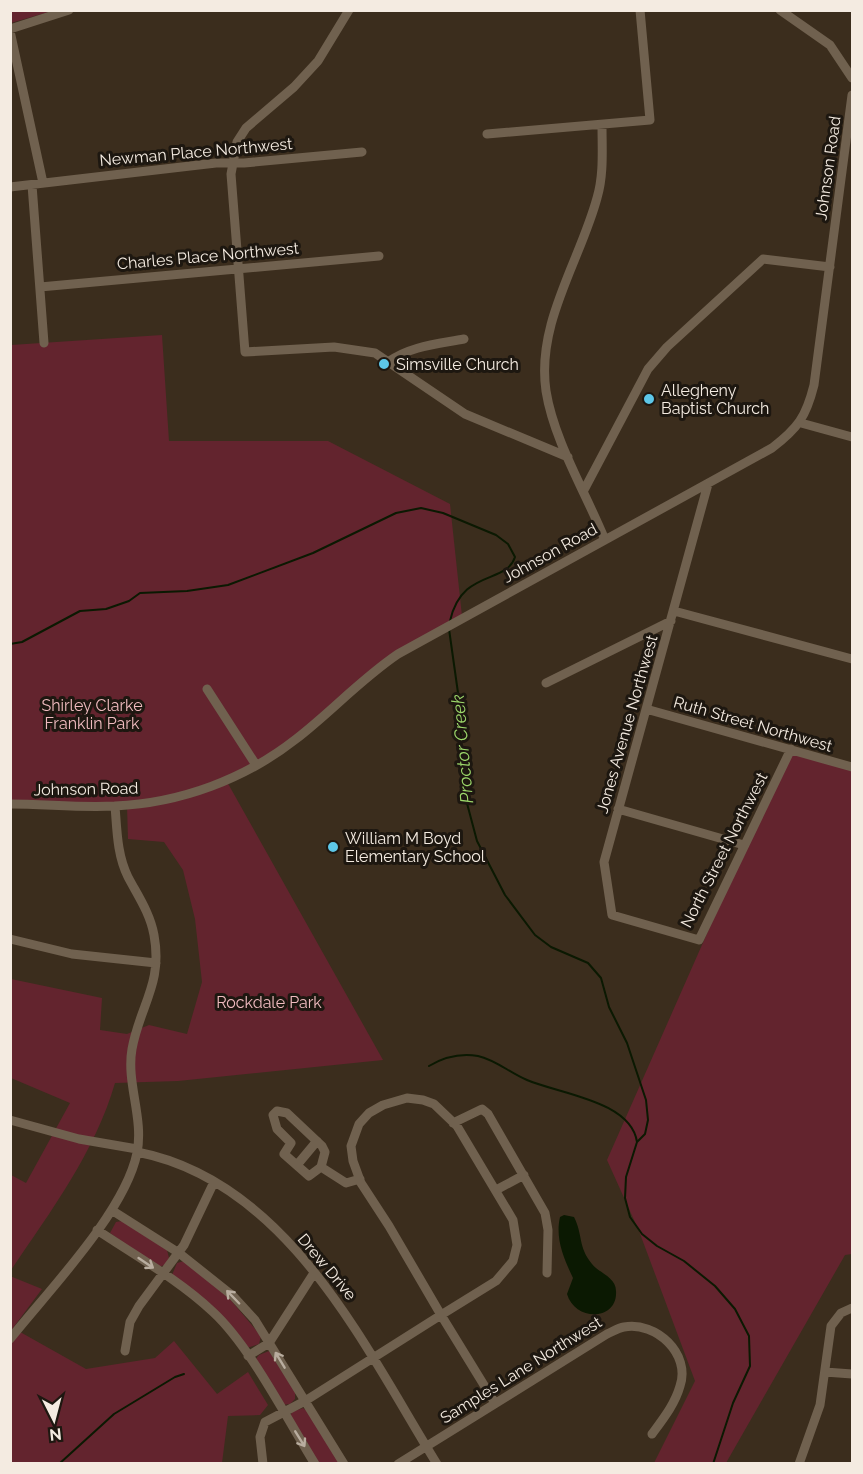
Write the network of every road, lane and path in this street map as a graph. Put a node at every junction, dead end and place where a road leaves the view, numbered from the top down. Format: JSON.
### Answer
{"nodes":[{"id":1,"x":69,"y":10,"type":"edge"},
{"id":2,"x":349,"y":10,"type":"edge"},
{"id":3,"x":640,"y":10,"type":"edge"},
{"id":4,"x":780,"y":10,"type":"edge"},
{"id":5,"x":10,"y":30,"type":"edge"},
{"id":6,"x":852,"y":78,"type":"edge"},
{"id":7,"x":852,"y":95,"type":"edge"},
{"id":8,"x":602,"y":125,"type":"junction"},
{"id":9,"x":487,"y":134,"type":"dead end"},
{"id":10,"x":362,"y":152,"type":"dead end"},
{"id":11,"x":231,"y":164,"type":"junction"},
{"id":12,"x":43,"y":183,"type":"junction"},
{"id":13,"x":32,"y":185,"type":"junction"},
{"id":14,"x":10,"y":187,"type":"edge"},
{"id":15,"x":379,"y":256,"type":"dead end"},
{"id":16,"x":830,"y":267,"type":"junction"},
{"id":17,"x":237,"y":268,"type":"junction"},
{"id":18,"x":40,"y":287,"type":"junction"},
{"id":19,"x":464,"y":339,"type":"dead end"},
{"id":20,"x":44,"y":343,"type":"dead end"},
{"id":21,"x":388,"y":362,"type":"junction"},
{"id":22,"x":801,"y":423,"type":"junction"},
{"id":23,"x":852,"y":437,"type":"edge"},
{"id":24,"x":568,"y":457,"type":"junction"},
{"id":25,"x":708,"y":484,"type":"junction"},
{"id":26,"x":584,"y":490,"type":"junction"},
{"id":27,"x":605,"y":540,"type":"junction"},
{"id":28,"x":674,"y":610,"type":"junction"},
{"id":29,"x":671,"y":621,"type":"junction"},
{"id":30,"x":852,"y":659,"type":"edge"},
{"id":31,"x":546,"y":684,"type":"dead end"},
{"id":32,"x":207,"y":689,"type":"dead end"},
{"id":33,"x":646,"y":709,"type":"junction"},
{"id":34,"x":791,"y":749,"type":"junction"},
{"id":35,"x":256,"y":765,"type":"junction"},
{"id":36,"x":852,"y":767,"type":"edge"},
{"id":37,"x":10,"y":804,"type":"edge"},
{"id":38,"x":115,"y":806,"type":"junction"},
{"id":39,"x":618,"y":808,"type":"junction"},
{"id":40,"x":744,"y":845,"type":"junction"},
{"id":41,"x":670,"y":931,"type":"joint"},
{"id":42,"x":10,"y":939,"type":"edge"},
{"id":43,"x":156,"y":963,"type":"junction"},
{"id":44,"x":10,"y":1120,"type":"edge"},
{"id":45,"x":453,"y":1123,"type":"junction"},
{"id":46,"x":316,"y":1141,"type":"junction"},
{"id":47,"x":137,"y":1151,"type":"junction"},
{"id":48,"x":297,"y":1166,"type":"junction"},
{"id":49,"x":321,"y":1167,"type":"junction"},
{"id":50,"x":524,"y":1175,"type":"junction"},
{"id":51,"x":360,"y":1179,"type":"junction"},
{"id":52,"x":214,"y":1182,"type":"junction"},
{"id":53,"x":496,"y":1190,"type":"junction"},
{"id":54,"x":113,"y":1211,"type":"junction"},
{"id":55,"x":97,"y":1230,"type":"junction"},
{"id":56,"x":179,"y":1252,"type":"junction"},
{"id":57,"x":314,"y":1273,"type":"junction"},
{"id":58,"x":547,"y":1273,"type":"dead end"},
{"id":59,"x":164,"y":1275,"type":"junction"},
{"id":60,"x":852,"y":1308,"type":"edge"},
{"id":61,"x":441,"y":1315,"type":"junction"},
{"id":62,"x":10,"y":1339,"type":"edge"},
{"id":63,"x":269,"y":1343,"type":"junction"},
{"id":64,"x":125,"y":1351,"type":"dead end"},
{"id":65,"x":248,"y":1356,"type":"junction"},
{"id":66,"x":374,"y":1358,"type":"junction"},
{"id":67,"x":825,"y":1372,"type":"junction"},
{"id":68,"x":852,"y":1374,"type":"edge"},
{"id":69,"x":305,"y":1401,"type":"junction"},
{"id":70,"x":495,"y":1403,"type":"junction"},
{"id":71,"x":283,"y":1412,"type":"junction"},
{"id":72,"x":652,"y":1434,"type":"dead end"},
{"id":73,"x":427,"y":1446,"type":"junction"},
{"id":74,"x":263,"y":1464,"type":"edge"},
{"id":75,"x":315,"y":1464,"type":"edge"},
{"id":76,"x":344,"y":1464,"type":"edge"},
{"id":77,"x":398,"y":1464,"type":"edge"},
{"id":78,"x":437,"y":1464,"type":"edge"},
{"id":79,"x":799,"y":1464,"type":"edge"}],
"edges":[{"from":1,"to":5,"type":"street"},
{"from":2,"to":11,"type":"street"},
{"from":3,"to":8,"type":"street"},
{"from":4,"to":6,"type":"street"},
{"from":5,"to":12,"type":"street"},
{"from":7,"to":16,"type":"street","name":"Johnson Road"},
{"from":8,"to":9,"type":"street"},
{"from":8,"to":24,"type":"street"},
{"from":10,"to":11,"type":"street","name":"Newman Place Northwest"},
{"from":11,"to":12,"type":"street","name":"Newman Place Northwest"},
{"from":11,"to":17,"type":"street"},
{"from":12,"to":13,"type":"street","name":"Newman Place Northwest"},
{"from":13,"to":14,"type":"street","name":"Newman Place Northwest"},
{"from":13,"to":18,"type":"street"},
{"from":15,"to":17,"type":"street","name":"Charles Place Northwest"},
{"from":16,"to":22,"type":"street","name":"Johnson Road"},
{"from":16,"to":26,"type":"street"},
{"from":17,"to":18,"type":"street","name":"Charles Place Northwest"},
{"from":17,"to":21,"type":"street"},
{"from":18,"to":20,"type":"street"},
{"from":19,"to":21,"type":"street"},
{"from":21,"to":24,"type":"street"},
{"from":22,"to":23,"type":"street"},
{"from":22,"to":25,"type":"street","name":"Johnson Road"},
{"from":24,"to":26,"type":"street"},
{"from":25,"to":27,"type":"street","name":"Johnson Road"},
{"from":25,"to":28,"type":"street","name":"Jones Avenue Northwest"},
{"from":26,"to":27,"type":"street"},
{"from":27,"to":35,"type":"street","name":"Johnson Road"},
{"from":28,"to":29,"type":"street","name":"Jones Avenue Northwest"},
{"from":28,"to":30,"type":"street"},
{"from":29,"to":31,"type":"street"},
{"from":29,"to":33,"type":"street","name":"Jones Avenue Northwest"},
{"from":32,"to":35,"type":"street"},
{"from":33,"to":34,"type":"street","name":"Ruth Street Northwest"},
{"from":33,"to":39,"type":"street","name":"Jones Avenue Northwest"},
{"from":34,"to":36,"type":"street","name":"Ruth Street Northwest"},
{"from":34,"to":40,"type":"street","name":"North Street Northwest"},
{"from":35,"to":38,"type":"street","name":"Johnson Road"},
{"from":37,"to":38,"type":"street","name":"Johnson Road"},
{"from":38,"to":43,"type":"street"},
{"from":39,"to":40,"type":"street"},
{"from":39,"to":41,"type":"street","name":"Jones Avenue Northwest"},
{"from":40,"to":41,"type":"street","name":"North Street Northwest"},
{"from":42,"to":43,"type":"street"},
{"from":43,"to":47,"type":"street"},
{"from":44,"to":47,"type":"street","name":"Drew Drive"},
{"from":45,"to":50,"type":"street"},
{"from":45,"to":51,"type":"street"},
{"from":45,"to":53,"type":"street"},
{"from":46,"to":48,"type":"street"},
{"from":46,"to":48,"type":"street"},
{"from":46,"to":49,"type":"street"},
{"from":47,"to":52,"type":"street","name":"Drew Drive"},
{"from":47,"to":54,"type":"street"},
{"from":48,"to":49,"type":"street"},
{"from":49,"to":51,"type":"street"},
{"from":50,"to":53,"type":"street"},
{"from":50,"to":58,"type":"street"},
{"from":51,"to":61,"type":"street"},
{"from":52,"to":56,"type":"street"},
{"from":52,"to":57,"type":"street","name":"Drew Drive"},
{"from":53,"to":61,"type":"street"},
{"from":54,"to":55,"type":"street"},
{"from":54,"to":56,"type":"street"},
{"from":55,"to":59,"type":"street","one_way":true},
{"from":55,"to":62,"type":"street"},
{"from":56,"to":59,"type":"street"},
{"from":63,"to":56,"type":"street","one_way":true},
{"from":57,"to":63,"type":"street"},
{"from":57,"to":66,"type":"street","name":"Drew Drive"},
{"from":59,"to":64,"type":"street"},
{"from":59,"to":65,"type":"street"},
{"from":60,"to":67,"type":"street"},
{"from":61,"to":66,"type":"street"},
{"from":61,"to":70,"type":"street"},
{"from":63,"to":65,"type":"street"},
{"from":69,"to":63,"type":"street","one_way":true},
{"from":65,"to":71,"type":"street"},
{"from":66,"to":69,"type":"street"},
{"from":66,"to":73,"type":"street","name":"Drew Drive"},
{"from":67,"to":68,"type":"street"},
{"from":67,"to":79,"type":"street"},
{"from":69,"to":71,"type":"street"},
{"from":69,"to":76,"type":"street"},
{"from":70,"to":72,"type":"street","name":"Samples Lane Northwest"},
{"from":70,"to":73,"type":"street","name":"Samples Lane Northwest"},
{"from":71,"to":74,"type":"street"},
{"from":71,"to":75,"type":"street","one_way":true},
{"from":73,"to":77,"type":"street","name":"Samples Lane Northwest"},
{"from":73,"to":78,"type":"street","name":"Drew Drive"}]}
